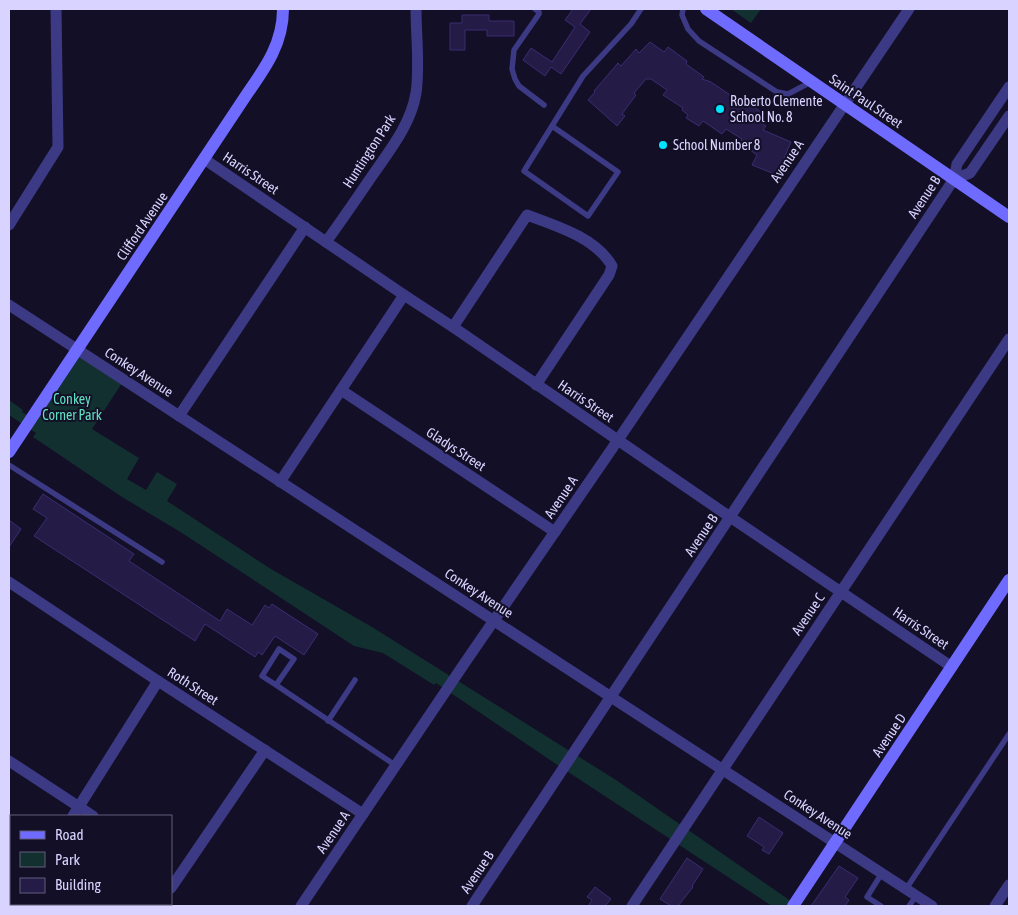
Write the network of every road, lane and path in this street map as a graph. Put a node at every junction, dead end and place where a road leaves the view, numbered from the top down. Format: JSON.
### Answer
{"nodes":[{"id":1,"x":56,"y":9,"type":"edge"},
{"id":2,"x":283,"y":9,"type":"edge"},
{"id":3,"x":416,"y":9,"type":"edge"},
{"id":4,"x":640,"y":9,"type":"edge"},
{"id":5,"x":683,"y":9,"type":"edge"},
{"id":6,"x":909,"y":9,"type":"edge"},
{"id":7,"x":539,"y":10,"type":"edge"},
{"id":8,"x":709,"y":10,"type":"edge"},
{"id":9,"x":812,"y":82,"type":"junction"},
{"id":10,"x":1009,"y":87,"type":"edge"},
{"id":11,"x":844,"y":104,"type":"junction"},
{"id":12,"x":544,"y":105,"type":"dead end"},
{"id":13,"x":1009,"y":116,"type":"edge"},
{"id":14,"x":552,"y":126,"type":"junction"},
{"id":15,"x":204,"y":159,"type":"junction"},
{"id":16,"x":954,"y":179,"type":"junction"},
{"id":17,"x":1009,"y":217,"type":"edge"},
{"id":18,"x":9,"y":224,"type":"edge"},
{"id":19,"x":305,"y":227,"type":"junction"},
{"id":20,"x":326,"y":242,"type":"junction"},
{"id":21,"x":404,"y":295,"type":"junction"},
{"id":22,"x":9,"y":306,"type":"edge"},
{"id":23,"x":454,"y":327,"type":"junction"},
{"id":24,"x":1009,"y":339,"type":"edge"},
{"id":25,"x":77,"y":350,"type":"junction"},
{"id":26,"x":536,"y":385,"type":"junction"},
{"id":27,"x":341,"y":390,"type":"junction"},
{"id":28,"x":178,"y":416,"type":"junction"},
{"id":29,"x":618,"y":440,"type":"junction"},
{"id":30,"x":9,"y":452,"type":"edge"},
{"id":31,"x":9,"y":465,"type":"edge"},
{"id":32,"x":280,"y":482,"type":"junction"},
{"id":33,"x":730,"y":517,"type":"junction"},
{"id":34,"x":555,"y":532,"type":"junction"},
{"id":35,"x":162,"y":562,"type":"dead end"},
{"id":36,"x":1009,"y":580,"type":"edge"},
{"id":37,"x":9,"y":582,"type":"edge"},
{"id":38,"x":841,"y":592,"type":"junction"},
{"id":39,"x":494,"y":621,"type":"junction"},
{"id":40,"x":952,"y":667,"type":"junction"},
{"id":41,"x":356,"y":680,"type":"dead end"},
{"id":42,"x":158,"y":681,"type":"junction"},
{"id":43,"x":276,"y":686,"type":"junction"},
{"id":44,"x":610,"y":697,"type":"junction"},
{"id":45,"x":328,"y":721,"type":"junction"},
{"id":46,"x":1009,"y":734,"type":"edge"},
{"id":47,"x":265,"y":750,"type":"junction"},
{"id":48,"x":9,"y":761,"type":"edge"},
{"id":49,"x":395,"y":766,"type":"junction"},
{"id":50,"x":723,"y":770,"type":"junction"},
{"id":51,"x":76,"y":812,"type":"edge"},
{"id":52,"x":362,"y":814,"type":"junction"},
{"id":53,"x":89,"y":815,"type":"edge"},
{"id":54,"x":835,"y":843,"type":"junction"},
{"id":55,"x":176,"y":870,"type":"edge"},
{"id":56,"x":882,"y":873,"type":"junction"},
{"id":57,"x":172,"y":884,"type":"edge"},
{"id":58,"x":1009,"y":885,"type":"edge"},
{"id":59,"x":906,"y":889,"type":"junction"},
{"id":60,"x":916,"y":896,"type":"junction"},
{"id":61,"x":301,"y":906,"type":"edge"},
{"id":62,"x":472,"y":906,"type":"edge"},
{"id":63,"x":632,"y":906,"type":"edge"},
{"id":64,"x":793,"y":906,"type":"edge"},
{"id":65,"x":881,"y":906,"type":"edge"},
{"id":66,"x":909,"y":906,"type":"edge"},
{"id":67,"x":932,"y":906,"type":"edge"},
{"id":68,"x":995,"y":906,"type":"edge"}],
"edges":[{"from":1,"to":18,"type":"street"},
{"from":2,"to":15,"type":"main road","name":"Clifford Avenue"},
{"from":3,"to":20,"type":"street","name":"Huntington Park"},
{"from":4,"to":14,"type":"lane"},
{"from":5,"to":9,"type":"lane"},
{"from":6,"to":11,"type":"street","name":"Avenue A"},
{"from":7,"to":12,"type":"lane"},
{"from":8,"to":9,"type":"main road","name":"Saint Paul Street"},
{"from":9,"to":11,"type":"main road","name":"Saint Paul Street"},
{"from":10,"to":16,"type":"street"},
{"from":11,"to":16,"type":"main road","name":"Saint Paul Street"},
{"from":11,"to":29,"type":"street","name":"Avenue A"},
{"from":13,"to":16,"type":"street"},
{"from":14,"to":14,"type":"lane"},
{"from":15,"to":19,"type":"street","name":"Harris Street"},
{"from":15,"to":25,"type":"main road","name":"Clifford Avenue"},
{"from":16,"to":17,"type":"main road","name":"Saint Paul Street"},
{"from":16,"to":33,"type":"street","name":"Avenue B"},
{"from":19,"to":20,"type":"street","name":"Harris Street"},
{"from":19,"to":28,"type":"street"},
{"from":20,"to":21,"type":"street","name":"Harris Street"},
{"from":21,"to":23,"type":"street","name":"Harris Street"},
{"from":21,"to":27,"type":"street"},
{"from":22,"to":25,"type":"street","name":"Conkey Avenue"},
{"from":23,"to":26,"type":"street","name":"Harris Street"},
{"from":23,"to":26,"type":"street"},
{"from":24,"to":38,"type":"street","name":"Avenue C"},
{"from":25,"to":28,"type":"street","name":"Conkey Avenue"},
{"from":25,"to":30,"type":"main road","name":"Clifford Avenue"},
{"from":26,"to":29,"type":"street","name":"Harris Street"},
{"from":27,"to":32,"type":"street"},
{"from":27,"to":34,"type":"street","name":"Gladys Street"},
{"from":28,"to":32,"type":"street","name":"Conkey Avenue"},
{"from":29,"to":33,"type":"street","name":"Harris Street"},
{"from":29,"to":34,"type":"street","name":"Avenue A"},
{"from":31,"to":35,"type":"lane"},
{"from":32,"to":39,"type":"street","name":"Conkey Avenue"},
{"from":33,"to":38,"type":"street","name":"Harris Street"},
{"from":33,"to":44,"type":"street","name":"Avenue B"},
{"from":34,"to":39,"type":"street","name":"Avenue A"},
{"from":36,"to":40,"type":"main road","name":"Avenue D"},
{"from":37,"to":42,"type":"street","name":"Roth Street"},
{"from":38,"to":40,"type":"street","name":"Harris Street"},
{"from":38,"to":50,"type":"street","name":"Avenue C"},
{"from":39,"to":44,"type":"street","name":"Conkey Avenue"},
{"from":39,"to":49,"type":"street","name":"Avenue A"},
{"from":40,"to":54,"type":"main road","name":"Avenue D"},
{"from":41,"to":45,"type":"lane"},
{"from":42,"to":47,"type":"street","name":"Roth Street"},
{"from":42,"to":51,"type":"street"},
{"from":43,"to":43,"type":"lane"},
{"from":43,"to":45,"type":"lane"},
{"from":44,"to":50,"type":"street","name":"Conkey Avenue"},
{"from":44,"to":62,"type":"street","name":"Avenue B"},
{"from":45,"to":49,"type":"lane"},
{"from":46,"to":59,"type":"lane"},
{"from":47,"to":52,"type":"street","name":"Roth Street"},
{"from":47,"to":55,"type":"street"},
{"from":48,"to":51,"type":"street"},
{"from":49,"to":52,"type":"street","name":"Avenue A"},
{"from":50,"to":54,"type":"street","name":"Conkey Avenue"},
{"from":50,"to":63,"type":"street","name":"Avenue C"},
{"from":51,"to":53,"type":"street"},
{"from":52,"to":61,"type":"street","name":"Avenue A"},
{"from":54,"to":56,"type":"street","name":"Conkey Avenue"},
{"from":54,"to":64,"type":"main road","name":"Avenue D"},
{"from":55,"to":57,"type":"street"},
{"from":56,"to":59,"type":"street","name":"Conkey Avenue"},
{"from":56,"to":65,"type":"lane"},
{"from":58,"to":68,"type":"street"},
{"from":59,"to":60,"type":"street","name":"Conkey Avenue"},
{"from":60,"to":66,"type":"lane"},
{"from":60,"to":67,"type":"street","name":"Conkey Avenue"}]}
